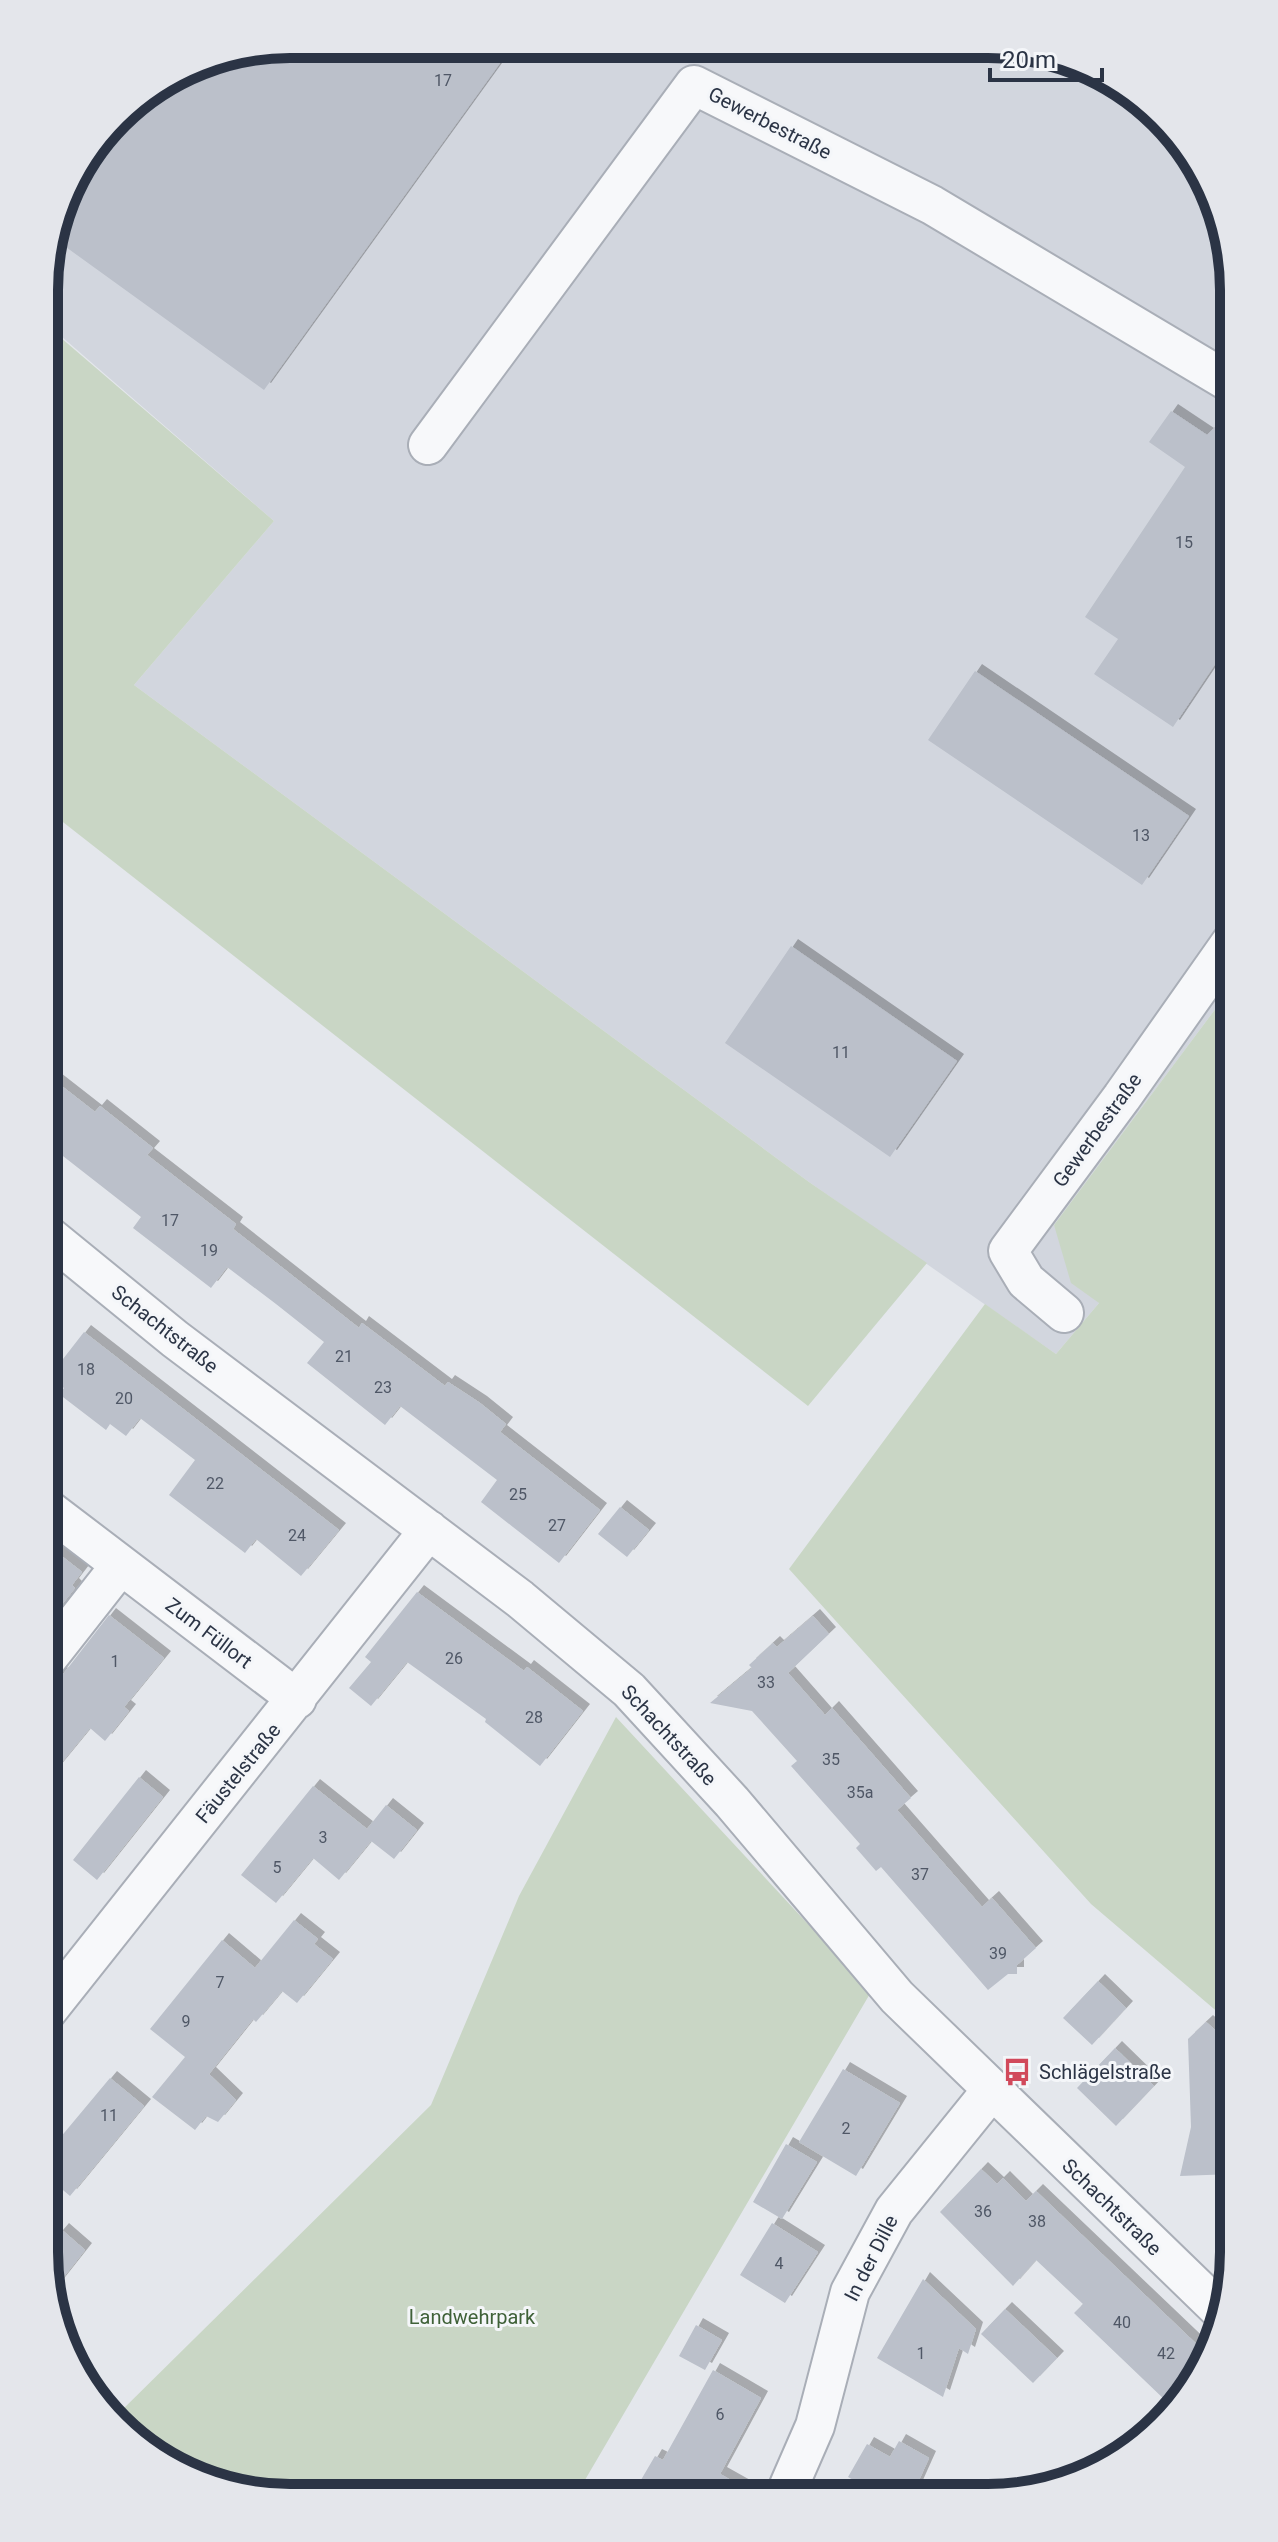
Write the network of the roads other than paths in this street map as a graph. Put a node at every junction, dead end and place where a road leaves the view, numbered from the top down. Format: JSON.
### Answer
{"nodes":[{"id":1,"x":1220,"y":377,"type":"edge"},
{"id":2,"x":428,"y":445,"type":"dead end"},
{"id":3,"x":1220,"y":957,"type":"edge"},
{"id":4,"x":58,"y":1244,"type":"edge"},
{"id":5,"x":1064,"y":1313,"type":"dead end"},
{"id":6,"x":58,"y":1517,"type":"edge"},
{"id":7,"x":429,"y":1530,"type":"junction"},
{"id":8,"x":120,"y":1566,"type":"junction"},
{"id":9,"x":58,"y":1645,"type":"edge"},
{"id":10,"x":297,"y":1699,"type":"junction"},
{"id":11,"x":58,"y":1998,"type":"edge"},
{"id":12,"x":991,"y":2091,"type":"junction"},
{"id":13,"x":1214,"y":2304,"type":"edge"},
{"id":14,"x":790,"y":2484,"type":"edge"}],
"edges":[{"from":1,"to":2,"type":"street","name":"Gewerbestraße"},
{"from":3,"to":5,"type":"street","name":"Gewerbestraße"},
{"from":4,"to":7,"type":"street","name":"Schachtstraße"},
{"from":6,"to":8,"type":"street","name":"Zum Füllort"},
{"from":7,"to":10,"type":"street","name":"Fäustelstraße"},
{"from":7,"to":12,"type":"street","name":"Schachtstraße"},
{"from":8,"to":9,"type":"street"},
{"from":8,"to":10,"type":"street","name":"Zum Füllort"},
{"from":10,"to":11,"type":"street","name":"Fäustelstraße"},
{"from":12,"to":13,"type":"street","name":"Schachtstraße"},
{"from":12,"to":14,"type":"street","name":"In der Dille"}]}
